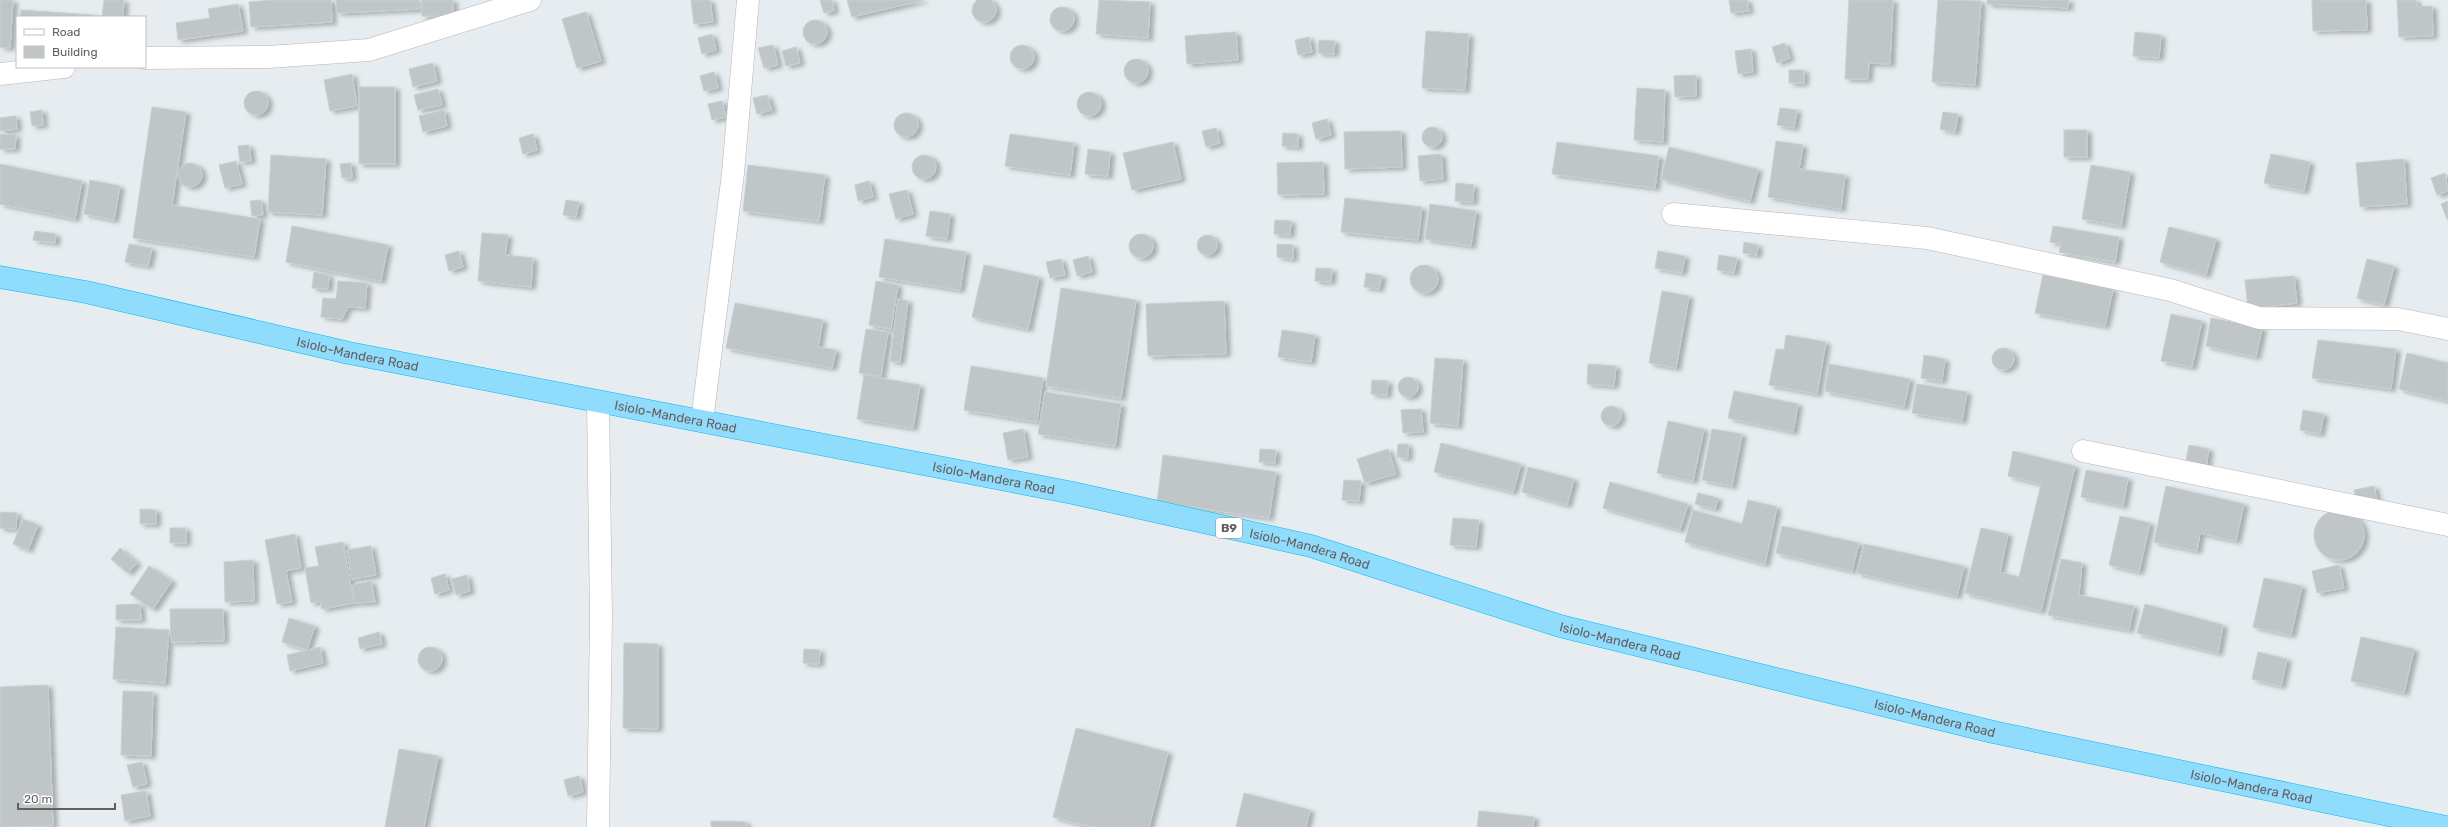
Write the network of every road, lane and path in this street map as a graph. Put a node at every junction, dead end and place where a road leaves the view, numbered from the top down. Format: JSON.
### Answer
{"nodes":[{"id":1,"x":530,"y":0,"type":"edge"},
{"id":2,"x":748,"y":0,"type":"edge"},
{"id":3,"x":146,"y":58,"type":"edge"},
{"id":4,"x":55,"y":68,"type":"edge"},
{"id":5,"x":0,"y":74,"type":"edge"},
{"id":6,"x":1673,"y":214,"type":"dead end"},
{"id":7,"x":0,"y":277,"type":"edge"},
{"id":8,"x":2448,"y":329,"type":"edge"},
{"id":9,"x":598,"y":402,"type":"junction"},
{"id":10,"x":702,"y":421,"type":"junction"},
{"id":11,"x":2083,"y":452,"type":"dead end"},
{"id":12,"x":2448,"y":525,"type":"edge"},
{"id":13,"x":598,"y":827,"type":"edge"},
{"id":14,"x":2446,"y":827,"type":"edge"}],
"edges":[{"from":1,"to":3,"type":"street"},
{"from":2,"to":10,"type":"street"},
{"from":4,"to":5,"type":"street"},
{"from":6,"to":8,"type":"street"},
{"from":7,"to":9,"type":"highway","name":"Isiolo-Mandera Road","number":"B9"},
{"from":9,"to":10,"type":"highway","name":"Isiolo-Mandera Road","number":"B9"},
{"from":9,"to":13,"type":"street"},
{"from":10,"to":14,"type":"highway","name":"Isiolo-Mandera Road","number":"B9"},
{"from":11,"to":12,"type":"street"}]}
